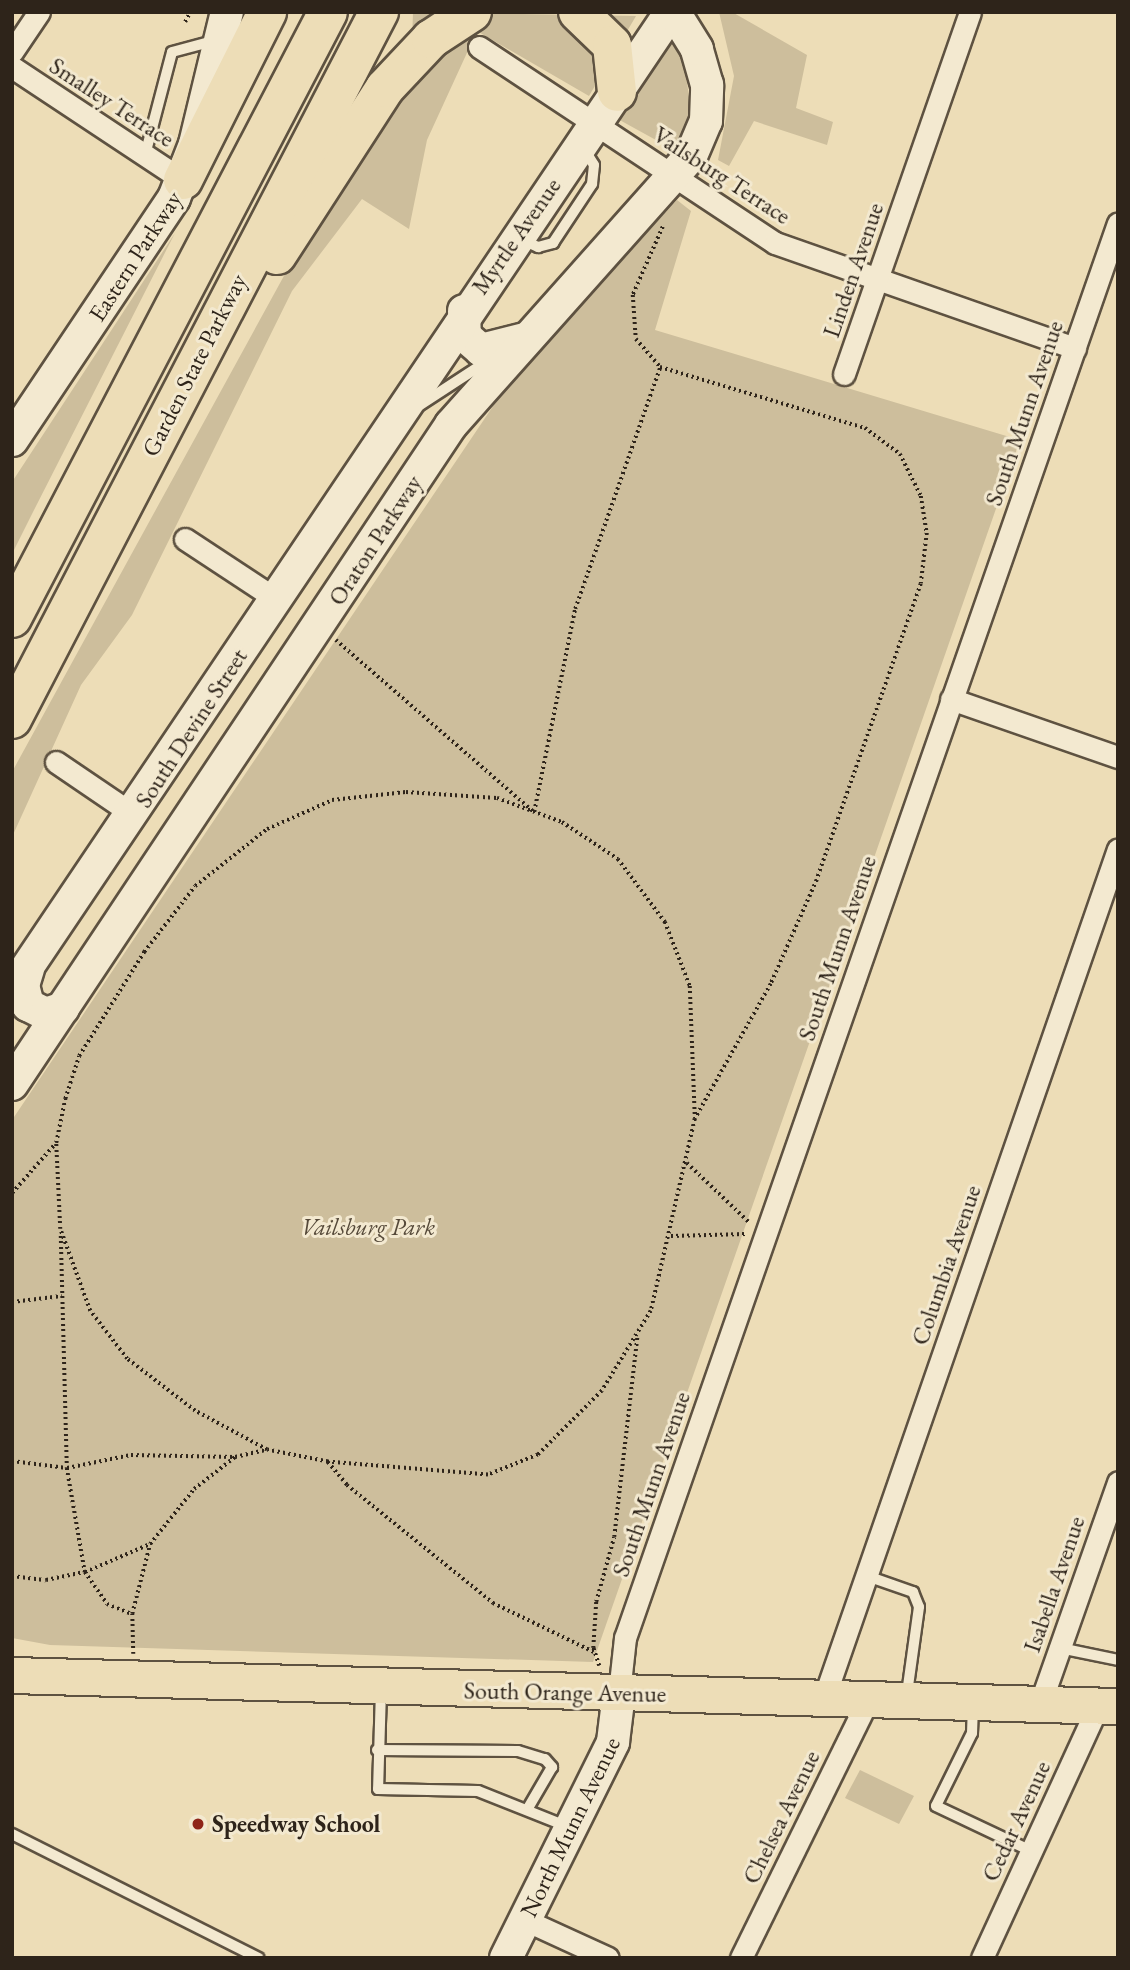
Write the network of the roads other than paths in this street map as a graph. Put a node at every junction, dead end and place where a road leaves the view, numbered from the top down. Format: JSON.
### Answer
{"nodes":[{"id":1,"x":39,"y":12,"type":"edge"},
{"id":2,"x":267,"y":12,"type":"edge"},
{"id":3,"x":328,"y":12,"type":"edge"},
{"id":4,"x":379,"y":12,"type":"edge"},
{"id":5,"x":578,"y":12,"type":"edge"},
{"id":6,"x":673,"y":12,"type":"edge"},
{"id":7,"x":970,"y":12,"type":"edge"},
{"id":8,"x":222,"y":26,"type":"edge"},
{"id":9,"x":476,"y":29,"type":"edge"},
{"id":10,"x":12,"y":52,"type":"edge"},
{"id":11,"x":12,"y":67,"type":"edge"},
{"id":12,"x":598,"y":120,"type":"junction"},
{"id":13,"x":145,"y":155,"type":"junction"},
{"id":14,"x":676,"y":177,"type":"junction"},
{"id":15,"x":183,"y":180,"type":"junction"},
{"id":16,"x":1118,"y":223,"type":"edge"},
{"id":17,"x":878,"y":280,"type":"junction"},
{"id":18,"x":464,"y":311,"type":"junction"},
{"id":19,"x":524,"y":339,"type":"junction"},
{"id":20,"x":1074,"y":348,"type":"junction"},
{"id":21,"x":844,"y":374,"type":"dead end"},
{"id":22,"x":393,"y":425,"type":"junction"},
{"id":23,"x":15,"y":432,"type":"edge"},
{"id":24,"x":367,"y":464,"type":"joint"},
{"id":25,"x":140,"y":469,"type":"junction"},
{"id":26,"x":186,"y":539,"type":"dead end"},
{"id":27,"x":276,"y":600,"type":"junction"},
{"id":28,"x":12,"y":618,"type":"edge"},
{"id":29,"x":951,"y":699,"type":"junction"},
{"id":30,"x":12,"y":719,"type":"edge"},
{"id":31,"x":1118,"y":757,"type":"edge"},
{"id":32,"x":57,"y":762,"type":"dead end"},
{"id":33,"x":134,"y":815,"type":"junction"},
{"id":34,"x":1118,"y":849,"type":"edge"},
{"id":35,"x":20,"y":980,"type":"edge"},
{"id":36,"x":64,"y":1009,"type":"junction"},
{"id":37,"x":12,"y":1084,"type":"edge"},
{"id":38,"x":1118,"y":1482,"type":"edge"},
{"id":39,"x":867,"y":1576,"type":"junction"},
{"id":40,"x":1060,"y":1648,"type":"junction"},
{"id":41,"x":1118,"y":1660,"type":"edge"},
{"id":42,"x":12,"y":1664,"type":"edge"},
{"id":43,"x":12,"y":1675,"type":"edge"},
{"id":44,"x":51,"y":1678,"type":"junction"},
{"id":45,"x":609,"y":1680,"type":"junction"},
{"id":46,"x":382,"y":1687,"type":"junction"},
{"id":47,"x":824,"y":1699,"type":"junction"},
{"id":48,"x":868,"y":1700,"type":"junction"},
{"id":49,"x":906,"y":1701,"type":"junction"},
{"id":50,"x":973,"y":1702,"type":"junction"},
{"id":51,"x":1040,"y":1704,"type":"junction"},
{"id":52,"x":1108,"y":1706,"type":"edge"},
{"id":53,"x":377,"y":1750,"type":"junction"},
{"id":54,"x":528,"y":1808,"type":"junction"},
{"id":55,"x":571,"y":1828,"type":"junction"},
{"id":56,"x":12,"y":1834,"type":"edge"},
{"id":57,"x":1031,"y":1851,"type":"junction"},
{"id":58,"x":525,"y":1920,"type":"junction"},
{"id":59,"x":260,"y":1958,"type":"edge"},
{"id":60,"x":506,"y":1958,"type":"edge"},
{"id":61,"x":608,"y":1958,"type":"edge"},
{"id":62,"x":740,"y":1958,"type":"edge"},
{"id":63,"x":982,"y":1958,"type":"edge"}],
"edges":[{"from":1,"to":10,"type":"street"},
{"from":2,"to":15,"type":"highway"},
{"from":3,"to":28,"type":"highway","name":"Garden State Parkway"},
{"from":4,"to":25,"type":"highway","name":"Garden State Parkway"},
{"from":5,"to":12,"type":"highway"},
{"from":6,"to":12,"type":"main road","name":"Myrtle Avenue"},
{"from":6,"to":14,"type":"main road","name":"Oraton Parkway"},
{"from":7,"to":17,"type":"street","name":"Linden Avenue"},
{"from":8,"to":13,"type":"lane"},
{"from":8,"to":15,"type":"main road","name":"Eastern Parkway"},
{"from":9,"to":12,"type":"street","name":"Vailsburg Terrace"},
{"from":9,"to":25,"type":"highway"},
{"from":11,"to":13,"type":"street","name":"Smalley Terrace"},
{"from":12,"to":14,"type":"street","name":"Vailsburg Terrace"},
{"from":12,"to":18,"type":"main road","name":"Myrtle Avenue"},
{"from":13,"to":15,"type":"street","name":"Smalley Terrace"},
{"from":14,"to":17,"type":"street","name":"Vailsburg Terrace"},
{"from":14,"to":19,"type":"main road","name":"Oraton Parkway"},
{"from":15,"to":23,"type":"main road","name":"Eastern Parkway"},
{"from":16,"to":20,"type":"street","name":"South Munn Avenue"},
{"from":17,"to":20,"type":"street","name":"Vailsburg Terrace"},
{"from":17,"to":21,"type":"street","name":"Linden Avenue"},
{"from":18,"to":19,"type":"main road"},
{"from":18,"to":22,"type":"main road","name":"Myrtle Avenue"},
{"from":19,"to":22,"type":"lane"},
{"from":19,"to":36,"type":"main road","name":"Oraton Parkway"},
{"from":20,"to":29,"type":"street","name":"South Munn Avenue"},
{"from":22,"to":24,"type":"main road","name":"Myrtle Avenue"},
{"from":24,"to":27,"type":"main road","name":"South Devine Street"},
{"from":25,"to":30,"type":"highway","name":"Garden State Parkway"},
{"from":26,"to":27,"type":"street"},
{"from":27,"to":33,"type":"main road","name":"South Devine Street"},
{"from":29,"to":31,"type":"street"},
{"from":29,"to":45,"type":"street","name":"South Munn Avenue"},
{"from":32,"to":33,"type":"street"},
{"from":33,"to":35,"type":"main road","name":"South Devine Street"},
{"from":34,"to":39,"type":"street","name":"Columbia Avenue"},
{"from":35,"to":36,"type":"main road"},
{"from":36,"to":37,"type":"main road","name":"Oraton Parkway"},
{"from":38,"to":40,"type":"street","name":"Isabella Avenue"},
{"from":39,"to":47,"type":"street","name":"Columbia Avenue"},
{"from":39,"to":49,"type":"lane"},
{"from":40,"to":41,"type":"lane"},
{"from":40,"to":51,"type":"street","name":"Isabella Avenue"},
{"from":42,"to":44,"type":"main road"},
{"from":43,"to":44,"type":"main road","name":"South Orange Avenue"},
{"from":44,"to":46,"type":"main road","name":"South Orange Avenue"},
{"from":45,"to":46,"type":"main road","name":"South Orange Avenue"},
{"from":45,"to":47,"type":"main road","name":"South Orange Avenue"},
{"from":45,"to":55,"type":"main road","name":"North Munn Avenue"},
{"from":46,"to":53,"type":"lane"},
{"from":47,"to":48,"type":"main road","name":"South Orange Avenue"},
{"from":48,"to":49,"type":"main road","name":"South Orange Avenue"},
{"from":48,"to":62,"type":"street","name":"Chelsea Avenue"},
{"from":49,"to":50,"type":"main road","name":"South Orange Avenue"},
{"from":50,"to":51,"type":"main road","name":"South Orange Avenue"},
{"from":50,"to":57,"type":"lane"},
{"from":51,"to":52,"type":"main road","name":"South Orange Avenue"},
{"from":52,"to":57,"type":"street","name":"Cedar Avenue"},
{"from":53,"to":54,"type":"lane"},
{"from":53,"to":54,"type":"lane"},
{"from":54,"to":55,"type":"lane"},
{"from":55,"to":58,"type":"main road","name":"North Munn Avenue"},
{"from":56,"to":59,"type":"lane"},
{"from":57,"to":63,"type":"street","name":"Cedar Avenue"},
{"from":58,"to":60,"type":"main road","name":"North Munn Avenue"},
{"from":58,"to":61,"type":"street"}]}
